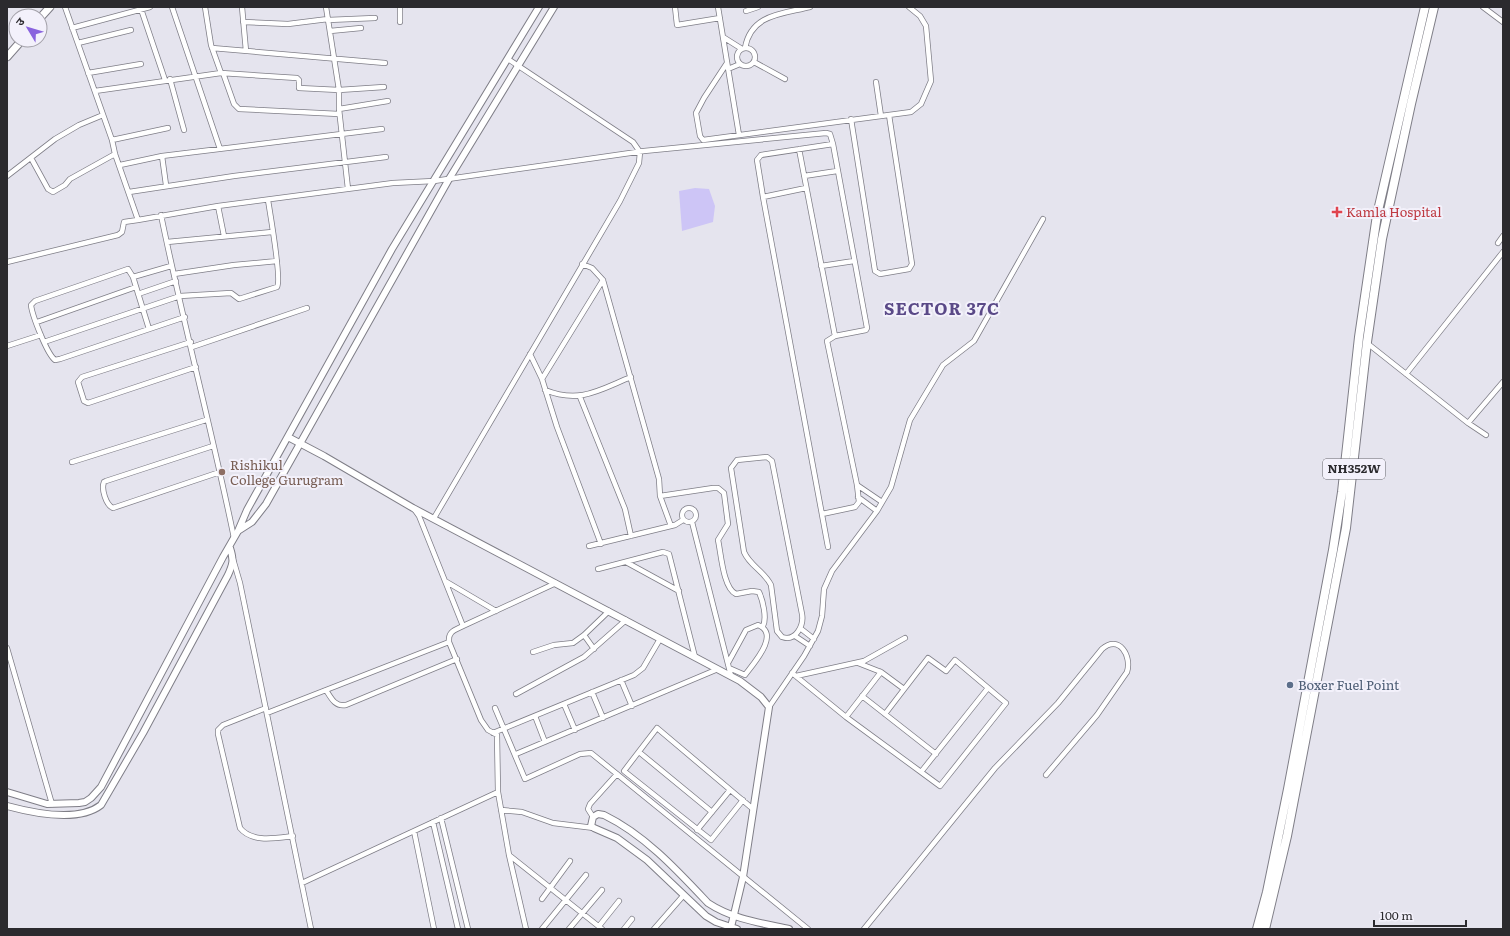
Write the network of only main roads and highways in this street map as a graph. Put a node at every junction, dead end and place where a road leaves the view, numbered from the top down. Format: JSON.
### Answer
{"nodes":[{"id":1,"x":1425,"y":7,"type":"edge"},
{"id":2,"x":1434,"y":7,"type":"edge"},
{"id":3,"x":15,"y":48,"type":"edge"},
{"id":4,"x":7,"y":57,"type":"edge"},
{"id":5,"x":1312,"y":693,"type":"junction"},
{"id":6,"x":1257,"y":929,"type":"edge"},
{"id":7,"x":1265,"y":929,"type":"edge"}],
"edges":[{"from":1,"to":5,"type":"highway","number":"NH352W"},
{"from":2,"to":5,"type":"highway","number":"NH352W"},
{"from":3,"to":4,"type":"main road"},
{"from":5,"to":6,"type":"highway","number":"NH352W"},
{"from":5,"to":7,"type":"highway","number":"NH352W"}]}
